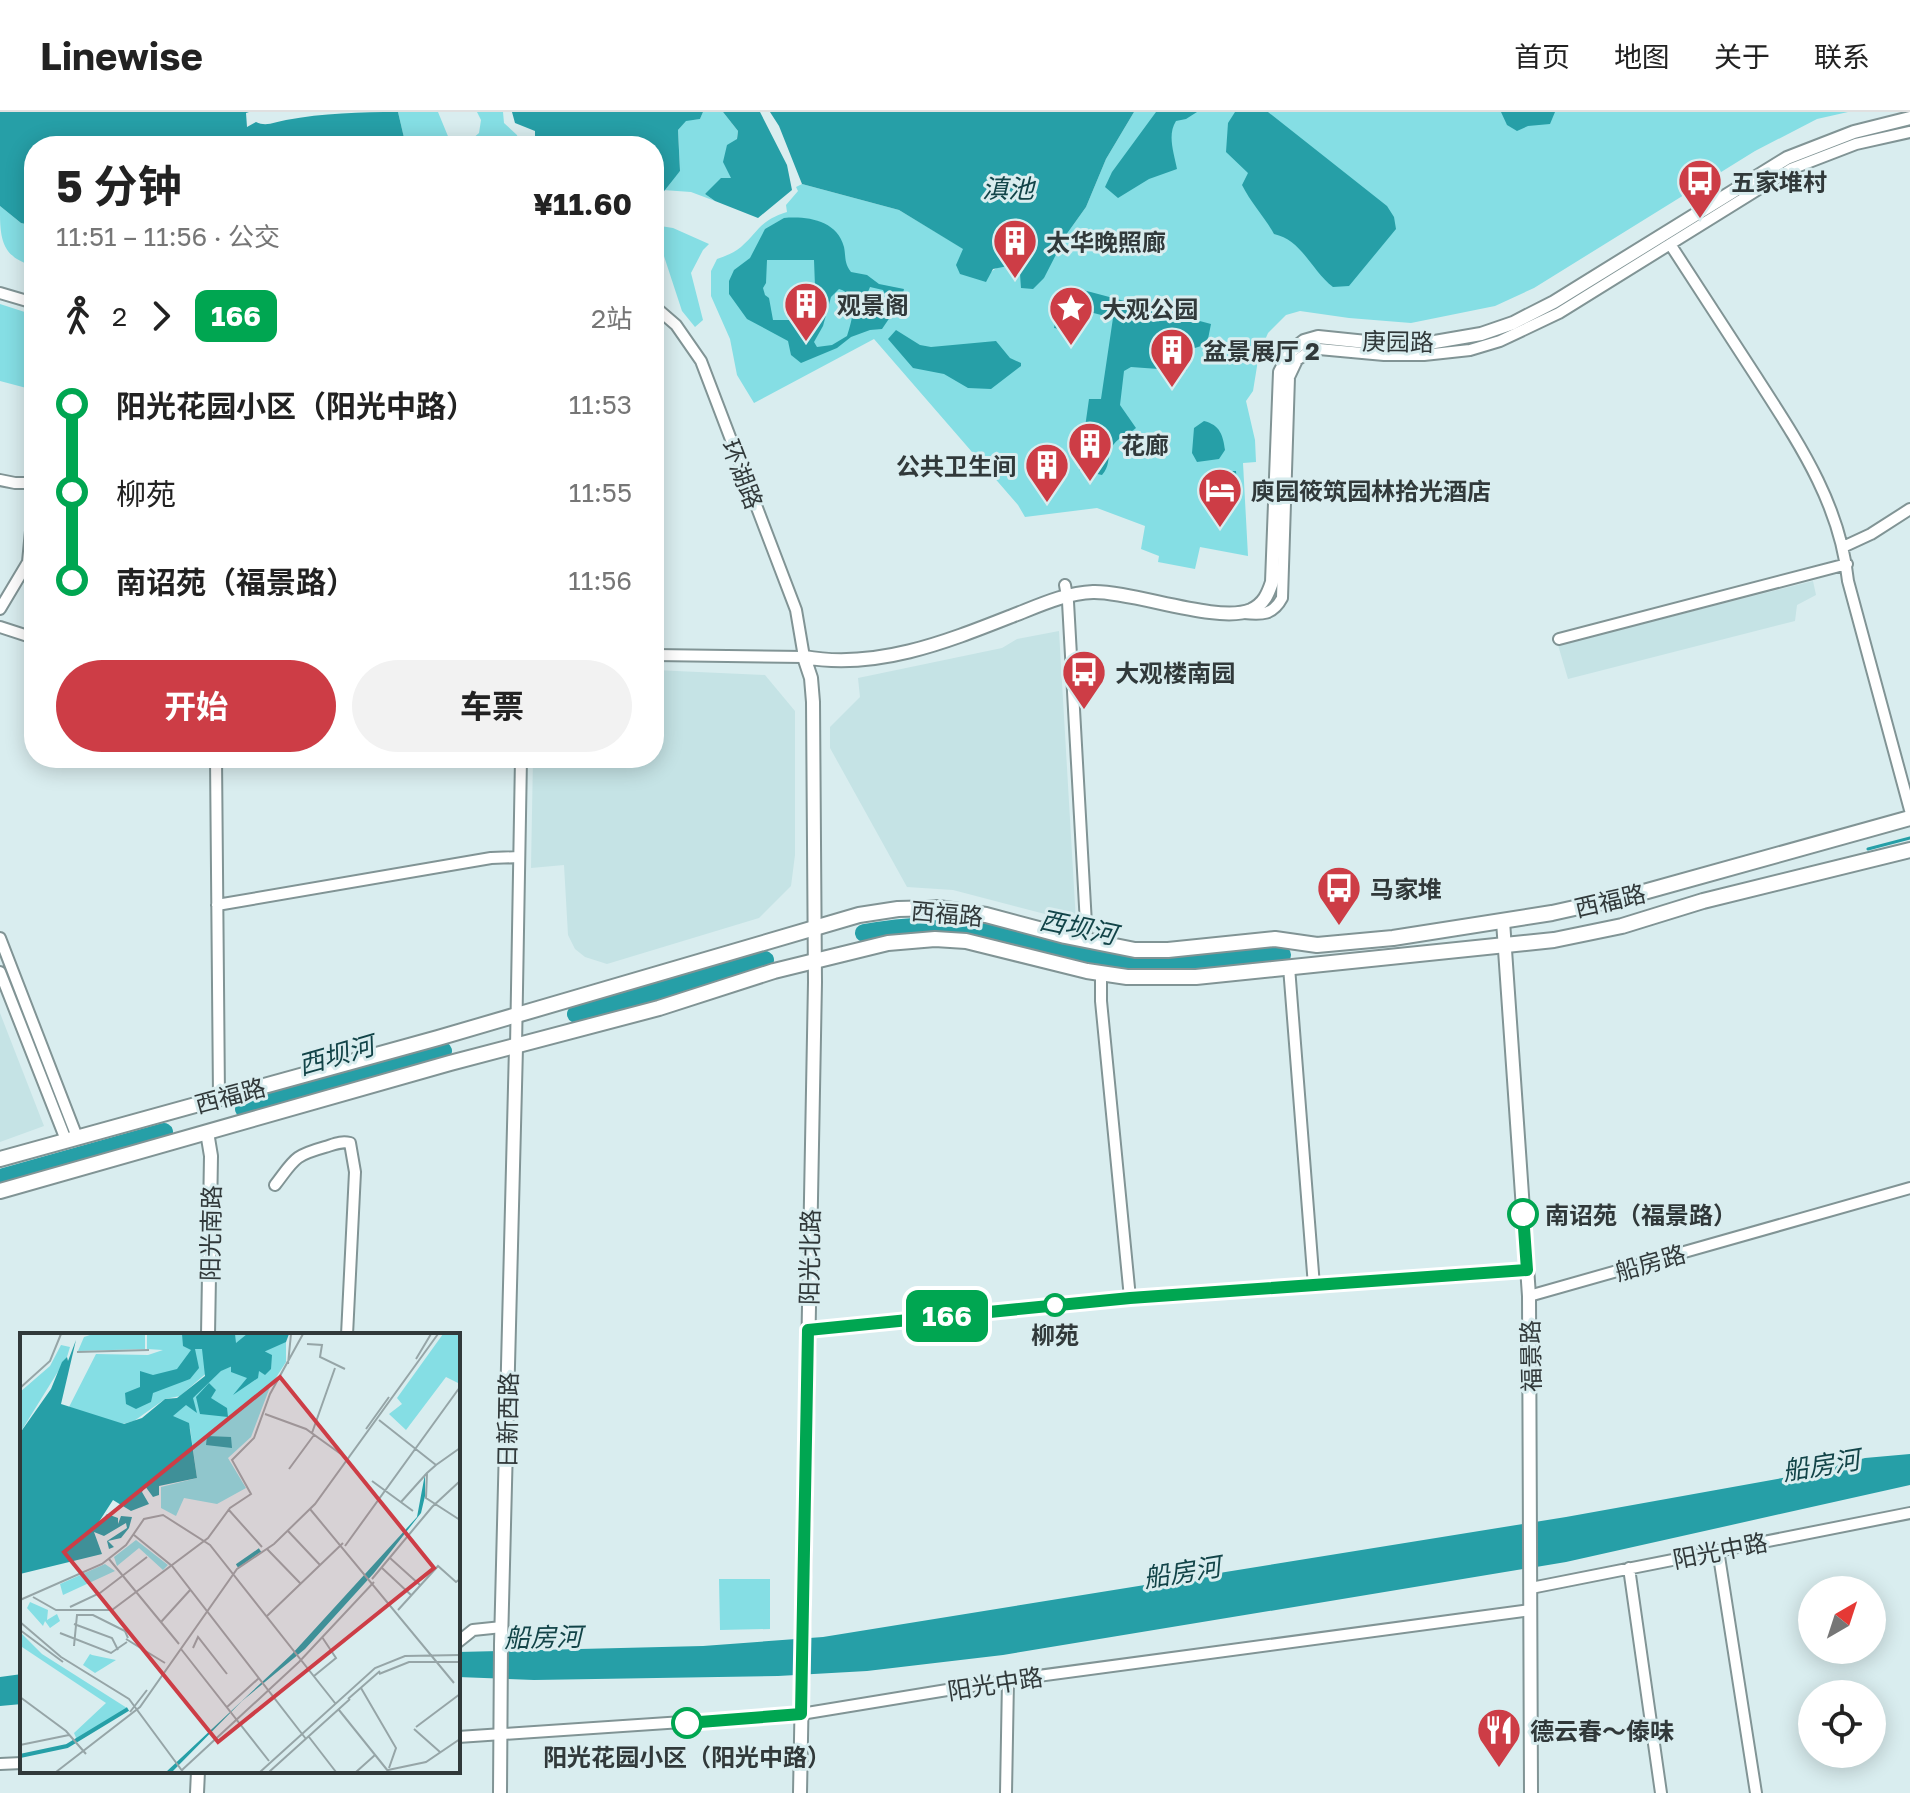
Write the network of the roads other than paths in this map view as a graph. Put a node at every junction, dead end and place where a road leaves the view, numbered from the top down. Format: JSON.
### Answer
{"nodes":[{"id":1,"x":1910,"y":118,"type":"edge"},
{"id":2,"x":1910,"y":132,"type":"edge"},
{"id":3,"x":1670,"y":244,"type":"junction"},
{"id":4,"x":0,"y":293,"type":"edge"},
{"id":5,"x":24,"y":300,"type":"edge"},
{"id":6,"x":664,"y":315,"type":"edge"},
{"id":7,"x":0,"y":480,"type":"edge"},
{"id":8,"x":24,"y":483,"type":"edge"},
{"id":9,"x":1910,"y":509,"type":"edge"},
{"id":10,"x":1843,"y":547,"type":"junction"},
{"id":11,"x":1847,"y":564,"type":"junction"},
{"id":12,"x":24,"y":569,"type":"edge"},
{"id":13,"x":1066,"y":590,"type":"junction"},
{"id":14,"x":0,"y":609,"type":"edge"},
{"id":15,"x":1242,"y":613,"type":"junction"},
{"id":16,"x":0,"y":627,"type":"edge"},
{"id":17,"x":24,"y":635,"type":"edge"},
{"id":18,"x":1559,"y":639,"type":"dead end"},
{"id":19,"x":664,"y":655,"type":"edge"},
{"id":20,"x":804,"y":657,"type":"junction"},
{"id":21,"x":216,"y":768,"type":"edge"},
{"id":22,"x":521,"y":768,"type":"edge"},
{"id":23,"x":1910,"y":810,"type":"edge"},
{"id":24,"x":1910,"y":818,"type":"edge"},
{"id":25,"x":1910,"y":850,"type":"edge"},
{"id":26,"x":519,"y":857,"type":"junction"},
{"id":27,"x":217,"y":905,"type":"junction"},
{"id":28,"x":1503,"y":921,"type":"junction"},
{"id":29,"x":814,"y":928,"type":"junction"},
{"id":30,"x":0,"y":938,"type":"edge"},
{"id":31,"x":1085,"y":940,"type":"junction"},
{"id":32,"x":1505,"y":947,"type":"junction"},
{"id":33,"x":814,"y":960,"type":"junction"},
{"id":34,"x":1289,"y":967,"type":"junction"},
{"id":35,"x":0,"y":972,"type":"edge"},
{"id":36,"x":1101,"y":973,"type":"junction"},
{"id":37,"x":516,"y":1014,"type":"junction"},
{"id":38,"x":516,"y":1047,"type":"junction"},
{"id":39,"x":219,"y":1097,"type":"junction"},
{"id":40,"x":207,"y":1132,"type":"junction"},
{"id":41,"x":71,"y":1138,"type":"junction"},
{"id":42,"x":0,"y":1159,"type":"edge"},
{"id":43,"x":275,"y":1185,"type":"dead end"},
{"id":44,"x":1910,"y":1188,"type":"edge"},
{"id":45,"x":0,"y":1191,"type":"edge"},
{"id":46,"x":1527,"y":1270,"type":"junction"},
{"id":47,"x":1314,"y":1286,"type":"junction"},
{"id":48,"x":1529,"y":1296,"type":"junction"},
{"id":49,"x":1130,"y":1298,"type":"junction"},
{"id":50,"x":808,"y":1330,"type":"junction"},
{"id":51,"x":208,"y":1333,"type":"edge"},
{"id":52,"x":347,"y":1333,"type":"edge"},
{"id":53,"x":1910,"y":1513,"type":"edge"},
{"id":54,"x":1718,"y":1550,"type":"junction"},
{"id":55,"x":1629,"y":1568,"type":"junction"},
{"id":56,"x":1531,"y":1588,"type":"junction"},
{"id":57,"x":1531,"y":1610,"type":"junction"},
{"id":58,"x":502,"y":1627,"type":"junction"},
{"id":59,"x":460,"y":1640,"type":"edge"},
{"id":60,"x":1008,"y":1680,"type":"junction"},
{"id":61,"x":801,"y":1714,"type":"junction"},
{"id":62,"x":501,"y":1735,"type":"junction"},
{"id":63,"x":460,"y":1737,"type":"edge"},
{"id":64,"x":20,"y":1763,"type":"edge"},
{"id":65,"x":0,"y":1764,"type":"edge"},
{"id":66,"x":198,"y":1773,"type":"edge"},
{"id":67,"x":197,"y":1793,"type":"edge"},
{"id":68,"x":500,"y":1793,"type":"edge"},
{"id":69,"x":800,"y":1793,"type":"edge"},
{"id":70,"x":1006,"y":1793,"type":"edge"},
{"id":71,"x":1531,"y":1793,"type":"edge"},
{"id":72,"x":1661,"y":1793,"type":"edge"},
{"id":73,"x":1756,"y":1793,"type":"edge"}],
"edges":[{"from":1,"to":15,"type":"street","name":"庚园路"},
{"from":2,"to":3,"type":"street"},
{"from":3,"to":10,"type":"street"},
{"from":3,"to":15,"type":"street"},
{"from":4,"to":5,"type":"street"},
{"from":6,"to":20,"type":"street","name":"环湖路"},
{"from":7,"to":8,"type":"street"},
{"from":9,"to":10,"type":"street"},
{"from":10,"to":11,"type":"street"},
{"from":11,"to":18,"type":"street"},
{"from":11,"to":23,"type":"street"},
{"from":12,"to":14,"type":"street"},
{"from":13,"to":15,"type":"street"},
{"from":13,"to":20,"type":"street"},
{"from":13,"to":31,"type":"street"},
{"from":16,"to":17,"type":"street"},
{"from":19,"to":20,"type":"street"},
{"from":20,"to":29,"type":"street","name":"阳光北路"},
{"from":21,"to":27,"type":"street"},
{"from":22,"to":26,"type":"street"},
{"from":24,"to":28,"type":"main road","name":"西福路"},
{"from":25,"to":32,"type":"main road","name":"西福路"},
{"from":26,"to":27,"type":"street"},
{"from":26,"to":37,"type":"street"},
{"from":27,"to":39,"type":"street"},
{"from":28,"to":31,"type":"main road","name":"西福路"},
{"from":28,"to":32,"type":"street","name":"福景路"},
{"from":29,"to":31,"type":"main road","name":"西福路"},
{"from":29,"to":33,"type":"street","name":"阳光北路"},
{"from":29,"to":37,"type":"main road","name":"西福路"},
{"from":30,"to":41,"type":"street"},
{"from":32,"to":34,"type":"main road","name":"西福路"},
{"from":32,"to":46,"type":"street","name":"福景路"},
{"from":33,"to":36,"type":"main road","name":"西福路"},
{"from":33,"to":38,"type":"main road","name":"西福路"},
{"from":33,"to":50,"type":"street","name":"阳光北路"},
{"from":34,"to":36,"type":"main road","name":"西福路"},
{"from":34,"to":47,"type":"street"},
{"from":35,"to":41,"type":"street"},
{"from":36,"to":49,"type":"street"},
{"from":37,"to":38,"type":"street"},
{"from":37,"to":39,"type":"main road","name":"西福路"},
{"from":38,"to":40,"type":"main road","name":"西福路"},
{"from":38,"to":58,"type":"street","name":"日新西路"},
{"from":39,"to":41,"type":"main road","name":"西福路"},
{"from":40,"to":45,"type":"main road","name":"西福路"},
{"from":40,"to":51,"type":"street","name":"阳光南路"},
{"from":41,"to":42,"type":"main road","name":"西福路"},
{"from":43,"to":52,"type":"street"},
{"from":44,"to":48,"type":"street","name":"船房路"},
{"from":46,"to":47,"type":"street"},
{"from":46,"to":48,"type":"street","name":"福景路"},
{"from":47,"to":49,"type":"street"},
{"from":48,"to":56,"type":"street","name":"福景路"},
{"from":49,"to":50,"type":"street"},
{"from":50,"to":61,"type":"street","name":"阳光北路"},
{"from":53,"to":54,"type":"street","name":"阳光中路"},
{"from":54,"to":55,"type":"street","name":"阳光中路"},
{"from":54,"to":73,"type":"street"},
{"from":55,"to":56,"type":"street","name":"阳光中路"},
{"from":55,"to":72,"type":"street"},
{"from":56,"to":57,"type":"street","name":"福景路"},
{"from":57,"to":60,"type":"street","name":"阳光中路"},
{"from":57,"to":71,"type":"street","name":"福景路"},
{"from":58,"to":59,"type":"street"},
{"from":58,"to":62,"type":"street","name":"日新西路"},
{"from":60,"to":61,"type":"street","name":"阳光中路"},
{"from":60,"to":70,"type":"street"},
{"from":61,"to":62,"type":"street","name":"阳光中路"},
{"from":61,"to":69,"type":"street","name":"阳光北路"},
{"from":62,"to":63,"type":"street","name":"阳光中路"},
{"from":62,"to":68,"type":"street","name":"日新西路"},
{"from":64,"to":65,"type":"street"},
{"from":66,"to":67,"type":"street"}]}
